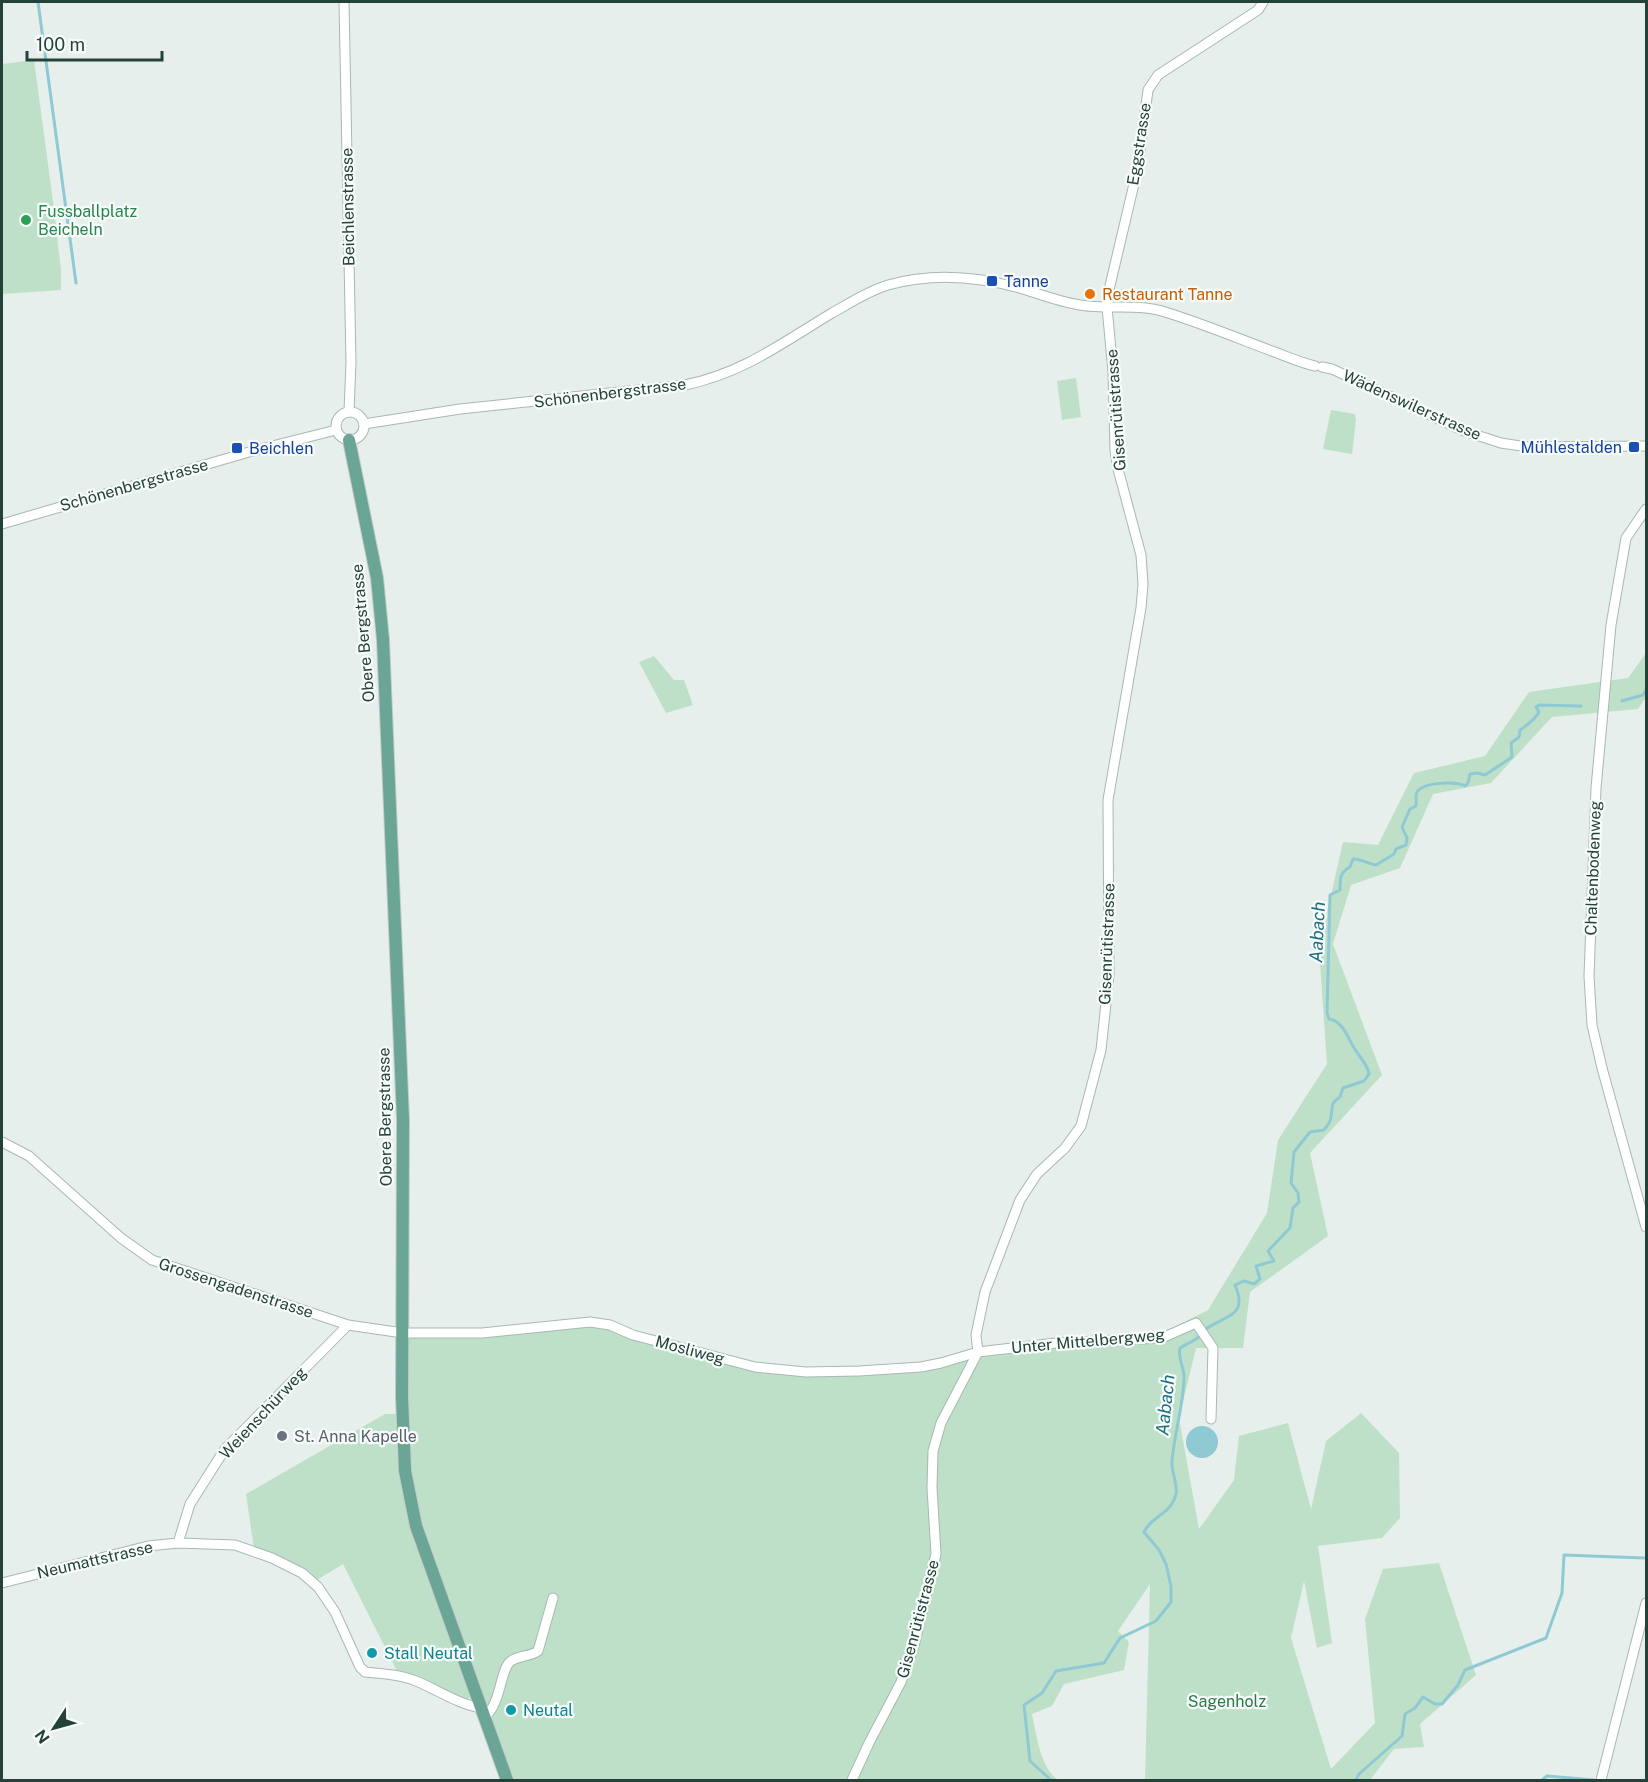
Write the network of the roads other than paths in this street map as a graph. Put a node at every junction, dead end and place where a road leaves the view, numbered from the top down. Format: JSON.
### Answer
{"nodes":[{"id":1,"x":344,"y":2,"type":"edge"},
{"id":2,"x":1263,"y":2,"type":"edge"},
{"id":3,"x":1107,"y":307,"type":"junction"},
{"id":4,"x":838,"y":309,"type":"joint"},
{"id":5,"x":349,"y":412,"type":"junction"},
{"id":6,"x":364,"y":424,"type":"junction"},
{"id":7,"x":336,"y":430,"type":"junction"},
{"id":8,"x":349,"y":440,"type":"junction"},
{"id":9,"x":1647,"y":446,"type":"edge"},
{"id":10,"x":1647,"y":509,"type":"edge"},
{"id":11,"x":2,"y":524,"type":"edge"},
{"id":12,"x":2,"y":1142,"type":"edge"},
{"id":13,"x":1647,"y":1227,"type":"edge"},
{"id":14,"x":348,"y":1325,"type":"junction"},
{"id":15,"x":403,"y":1333,"type":"junction"},
{"id":16,"x":978,"y":1352,"type":"junction"},
{"id":17,"x":1211,"y":1419,"type":"dead end"},
{"id":18,"x":178,"y":1543,"type":"junction"},
{"id":19,"x":2,"y":1583,"type":"edge"},
{"id":20,"x":553,"y":1598,"type":"dead end"},
{"id":21,"x":1647,"y":1603,"type":"edge"},
{"id":22,"x":483,"y":1713,"type":"junction"},
{"id":23,"x":507,"y":1780,"type":"edge"},
{"id":24,"x":852,"y":1780,"type":"edge"},
{"id":25,"x":1601,"y":1780,"type":"edge"}],
"edges":[{"from":1,"to":5,"type":"street","name":"Beichlenstrasse"},
{"from":2,"to":3,"type":"street","name":"Eggstrasse"},
{"from":3,"to":4,"type":"street","name":"Wädenswilerstrasse"},
{"from":3,"to":9,"type":"street","name":"Wädenswilerstrasse"},
{"from":3,"to":16,"type":"street","name":"Gisenrütistrasse"},
{"from":4,"to":6,"type":"street","name":"Schönenbergstrasse"},
{"from":5,"to":6,"type":"street"},
{"from":5,"to":7,"type":"street"},
{"from":6,"to":8,"type":"street"},
{"from":7,"to":8,"type":"street"},
{"from":7,"to":11,"type":"street","name":"Schönenbergstrasse"},
{"from":8,"to":15,"type":"main road","name":"Obere Bergstrasse"},
{"from":10,"to":13,"type":"street","name":"Chaltenbodenweg"},
{"from":12,"to":14,"type":"street","name":"Grossengadenstrasse"},
{"from":14,"to":15,"type":"street","name":"Grossengadenstrasse"},
{"from":14,"to":18,"type":"street","name":"Weienschürweg"},
{"from":15,"to":16,"type":"street","name":"Mosliweg"},
{"from":15,"to":22,"type":"main road","name":"Obere Bergstrasse"},
{"from":16,"to":17,"type":"street","name":"Unter Mittelbergweg"},
{"from":16,"to":24,"type":"street","name":"Gisenrütistrasse"},
{"from":18,"to":19,"type":"street","name":"Neumattstrasse"},
{"from":18,"to":22,"type":"street","name":"Neumattstrasse"},
{"from":20,"to":22,"type":"street"},
{"from":21,"to":25,"type":"street"},
{"from":22,"to":23,"type":"main road","name":"Obere Bergstrasse"}]}
